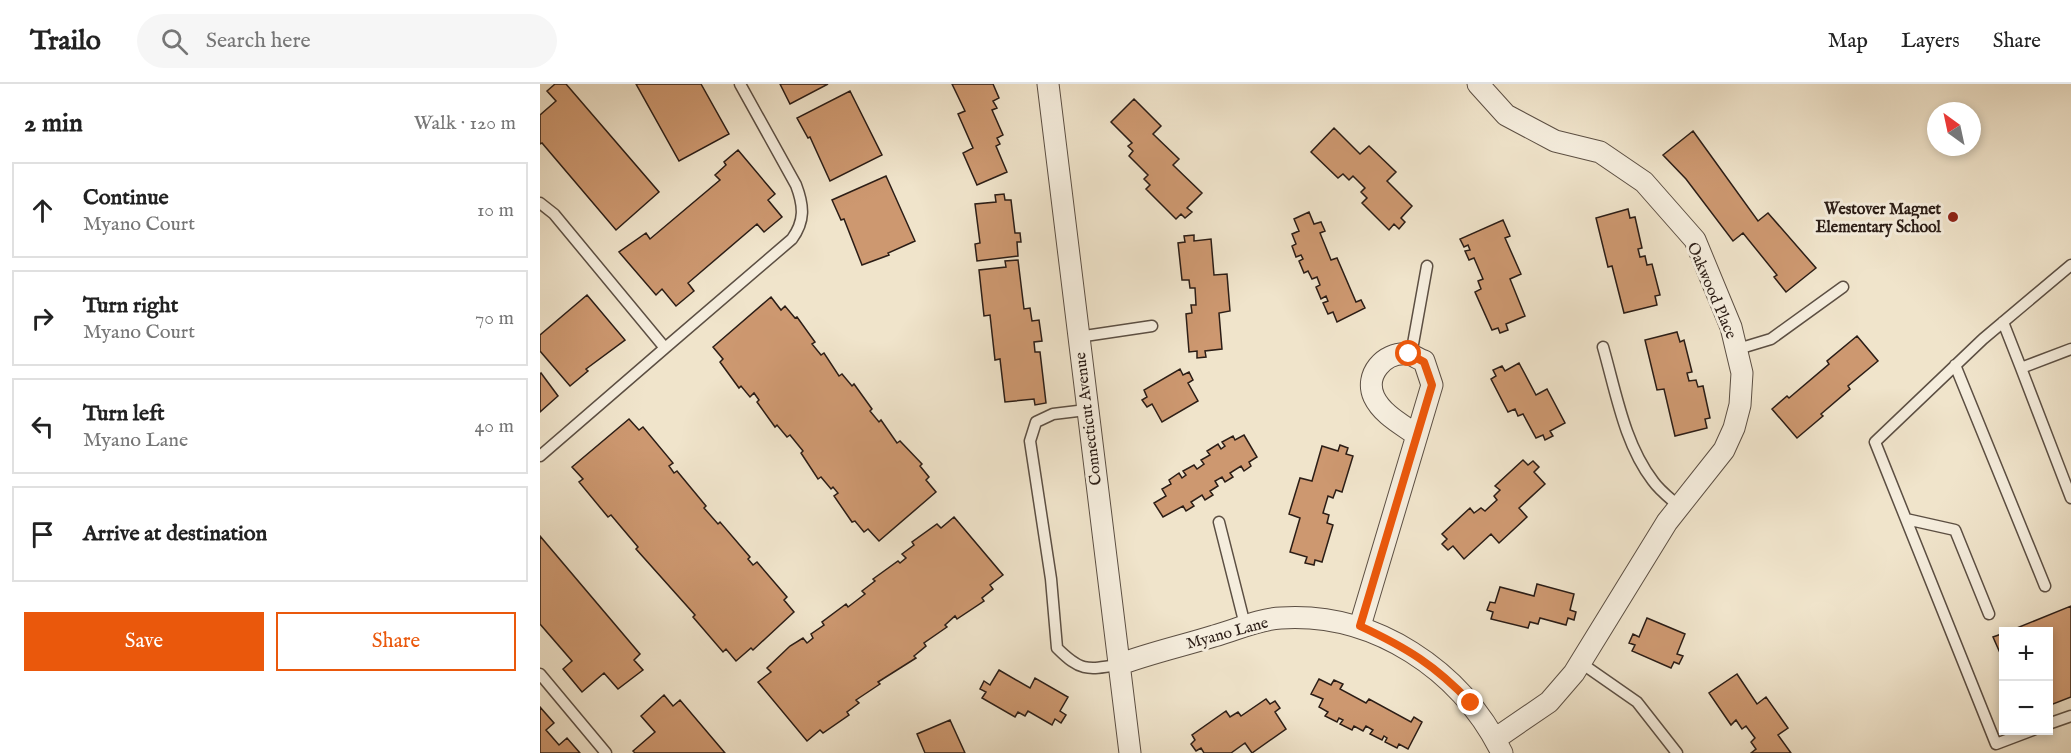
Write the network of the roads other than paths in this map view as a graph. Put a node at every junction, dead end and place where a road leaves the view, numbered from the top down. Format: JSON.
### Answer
{"nodes":[{"id":1,"x":740,"y":84,"type":"edge"},
{"id":2,"x":1048,"y":84,"type":"edge"},
{"id":3,"x":1478,"y":84,"type":"edge"},
{"id":4,"x":540,"y":202,"type":"edge"},
{"id":5,"x":2071,"y":265,"type":"edge"},
{"id":6,"x":1427,"y":266,"type":"dead end"},
{"id":7,"x":1843,"y":287,"type":"dead end"},
{"id":8,"x":2003,"y":322,"type":"junction"},
{"id":9,"x":1152,"y":326,"type":"dead end"},
{"id":10,"x":1077,"y":337,"type":"junction"},
{"id":11,"x":1603,"y":347,"type":"dead end"},
{"id":12,"x":665,"y":348,"type":"junction"},
{"id":13,"x":1738,"y":349,"type":"junction"},
{"id":14,"x":2071,"y":349,"type":"edge"},
{"id":15,"x":1411,"y":354,"type":"junction"},
{"id":16,"x":1955,"y":365,"type":"junction"},
{"id":17,"x":2021,"y":369,"type":"junction"},
{"id":18,"x":1086,"y":410,"type":"junction"},
{"id":19,"x":1415,"y":434,"type":"junction"},
{"id":20,"x":540,"y":456,"type":"edge"},
{"id":21,"x":2071,"y":498,"type":"edge"},
{"id":22,"x":1680,"y":507,"type":"junction"},
{"id":23,"x":1906,"y":519,"type":"junction"},
{"id":24,"x":1219,"y":522,"type":"dead end"},
{"id":25,"x":2045,"y":586,"type":"dead end"},
{"id":26,"x":1989,"y":614,"type":"dead end"},
{"id":27,"x":1245,"y":625,"type":"junction"},
{"id":28,"x":1360,"y":626,"type":"junction"},
{"id":29,"x":1581,"y":663,"type":"junction"},
{"id":30,"x":1118,"y":665,"type":"junction"},
{"id":31,"x":540,"y":674,"type":"edge"},
{"id":32,"x":2071,"y":716,"type":"edge"},
{"id":33,"x":2053,"y":723,"type":"edge"},
{"id":34,"x":2019,"y":735,"type":"edge"},
{"id":35,"x":1498,"y":746,"type":"edge"},
{"id":36,"x":606,"y":753,"type":"edge"},
{"id":37,"x":1130,"y":753,"type":"edge"},
{"id":38,"x":1677,"y":753,"type":"edge"}],
"edges":[{"from":1,"to":12,"type":"lane"},
{"from":2,"to":10,"type":"street","name":"Connecticut Avenue"},
{"from":3,"to":13,"type":"street","name":"Oakwood Place"},
{"from":4,"to":12,"type":"lane"},
{"from":5,"to":8,"type":"lane"},
{"from":6,"to":15,"type":"lane"},
{"from":7,"to":13,"type":"lane"},
{"from":8,"to":16,"type":"lane"},
{"from":8,"to":17,"type":"lane"},
{"from":9,"to":10,"type":"lane"},
{"from":10,"to":18,"type":"street","name":"Connecticut Avenue"},
{"from":11,"to":22,"type":"lane"},
{"from":12,"to":20,"type":"lane"},
{"from":13,"to":22,"type":"street","name":"Oakwood Place"},
{"from":14,"to":17,"type":"lane"},
{"from":15,"to":19,"type":"street"},
{"from":15,"to":19,"type":"street"},
{"from":16,"to":23,"type":"lane"},
{"from":16,"to":25,"type":"lane"},
{"from":17,"to":21,"type":"lane"},
{"from":18,"to":30,"type":"street","name":"Connecticut Avenue"},
{"from":18,"to":30,"type":"lane"},
{"from":19,"to":28,"type":"street"},
{"from":22,"to":29,"type":"street","name":"Oakwood Place"},
{"from":23,"to":26,"type":"lane"},
{"from":23,"to":34,"type":"lane"},
{"from":24,"to":27,"type":"lane"},
{"from":27,"to":28,"type":"street","name":"Myano Lane"},
{"from":27,"to":30,"type":"street","name":"Myano Lane"},
{"from":28,"to":35,"type":"street","name":"Myano Lane"},
{"from":29,"to":35,"type":"street","name":"Oakwood Place"},
{"from":29,"to":38,"type":"lane"},
{"from":30,"to":37,"type":"street","name":"Connecticut Avenue"},
{"from":31,"to":36,"type":"lane"},
{"from":32,"to":33,"type":"lane"}]}
